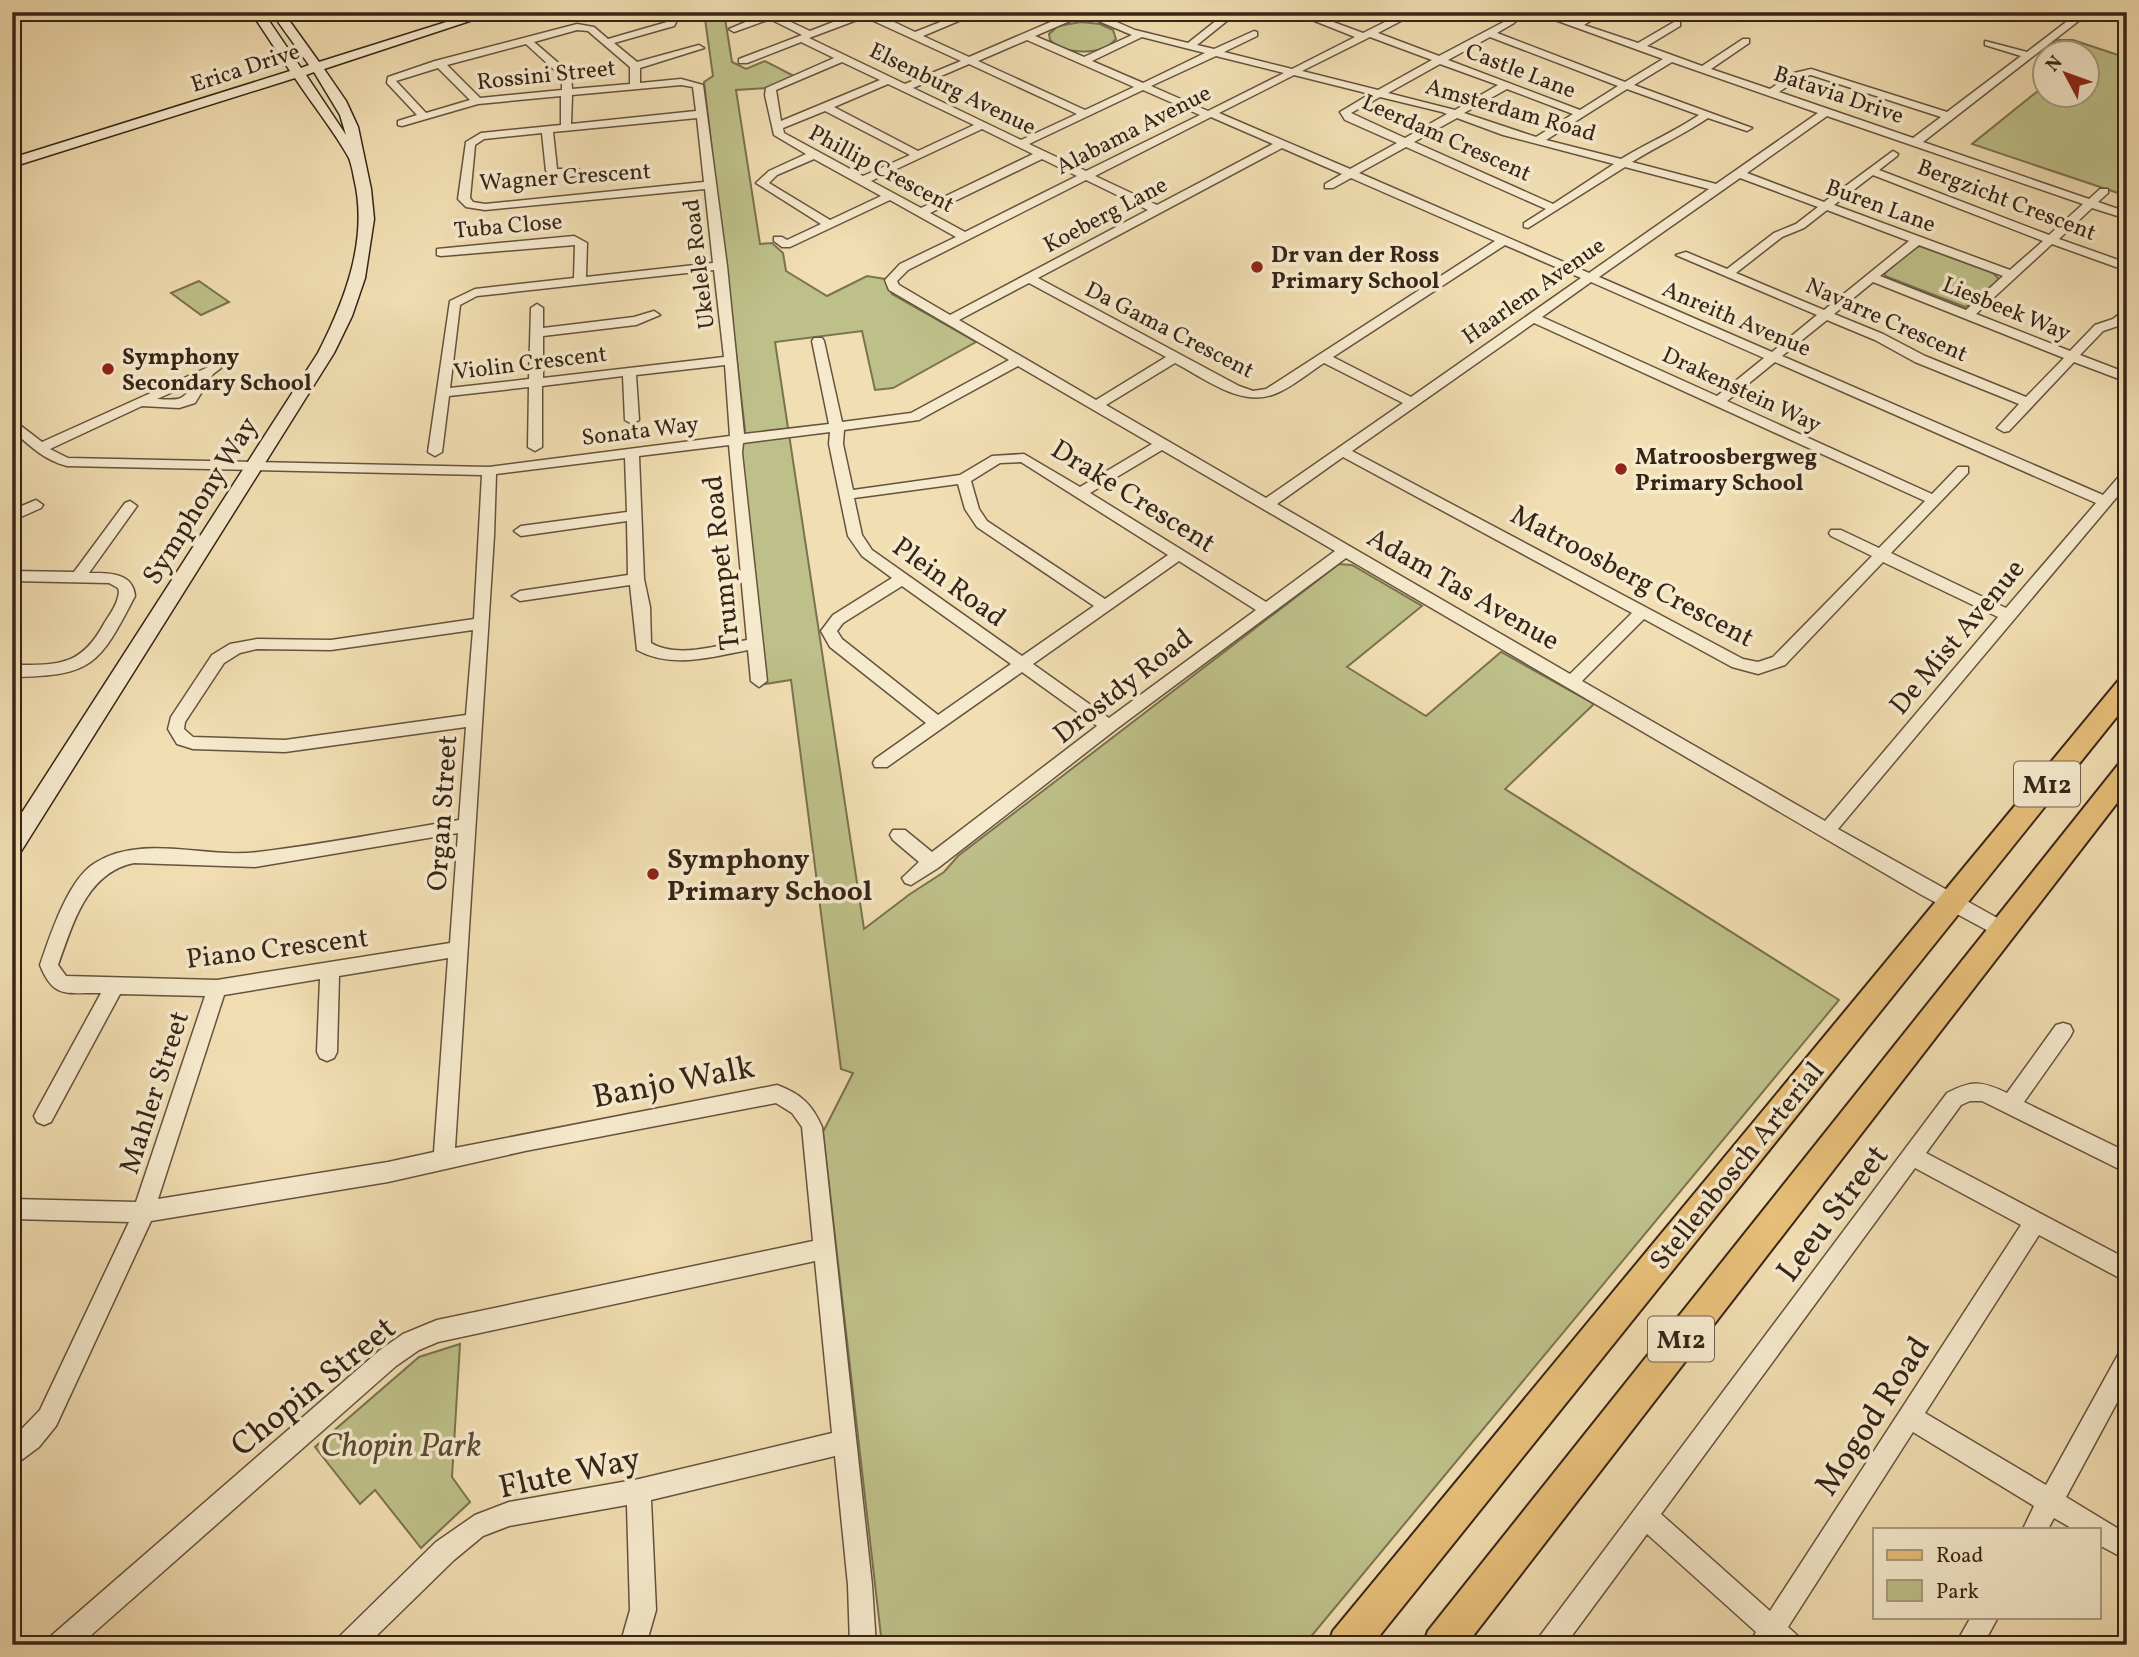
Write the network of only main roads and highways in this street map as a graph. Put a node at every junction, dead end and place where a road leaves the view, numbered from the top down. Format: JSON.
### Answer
{"nodes":[{"id":1,"x":257,"y":12,"type":"edge"},
{"id":2,"x":277,"y":12,"type":"edge"},
{"id":3,"x":456,"y":12,"type":"edge"},
{"id":4,"x":491,"y":12,"type":"edge"},
{"id":5,"x":313,"y":62,"type":"junction"},
{"id":6,"x":293,"y":68,"type":"junction"},
{"id":7,"x":12,"y":150,"type":"edge"},
{"id":8,"x":42,"y":153,"type":"joint"},
{"id":9,"x":357,"y":160,"type":"junction"},
{"id":10,"x":12,"y":162,"type":"edge"},
{"id":11,"x":2127,"y":688,"type":"edge"},
{"id":12,"x":2127,"y":772,"type":"edge"},
{"id":13,"x":12,"y":847,"type":"edge"},
{"id":14,"x":1347,"y":1645,"type":"edge"},
{"id":15,"x":1442,"y":1645,"type":"edge"}],
"edges":[{"from":1,"to":6,"type":"main road","name":"Symphony Way"},
{"from":2,"to":5,"type":"main road","name":"Symphony Way"},
{"from":3,"to":5,"type":"main road","name":"Erica Drive"},
{"from":4,"to":5,"type":"main road","name":"Erica Drive"},
{"from":5,"to":6,"type":"main road","name":"Erica Drive"},
{"from":5,"to":9,"type":"main road","name":"Symphony Way"},
{"from":6,"to":7,"type":"main road","name":"Erica Drive"},
{"from":6,"to":8,"type":"main road","name":"Erica Drive"},
{"from":6,"to":9,"type":"main road","name":"Symphony Way"},
{"from":8,"to":10,"type":"main road"},
{"from":9,"to":13,"type":"main road","name":"Symphony Way"},
{"from":11,"to":14,"type":"main road","name":"Stellenbosch Arterial","number":"M12"},
{"from":12,"to":15,"type":"main road","number":"M12"}]}
